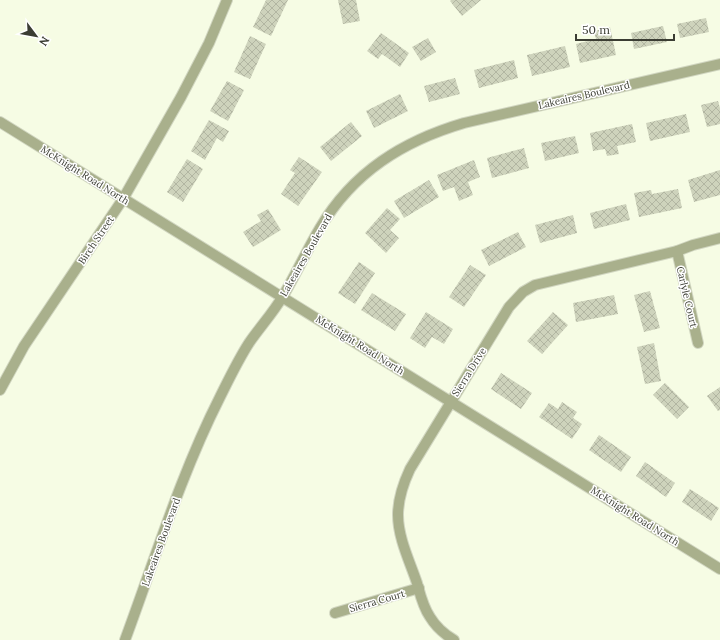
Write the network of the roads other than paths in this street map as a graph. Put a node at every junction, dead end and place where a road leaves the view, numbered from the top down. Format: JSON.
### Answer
{"nodes":[{"id":1,"x":226,"y":0,"type":"edge"},
{"id":2,"x":720,"y":64,"type":"edge"},
{"id":3,"x":0,"y":122,"type":"edge"},
{"id":4,"x":124,"y":199,"type":"junction"},
{"id":5,"x":720,"y":238,"type":"edge"},
{"id":6,"x":677,"y":251,"type":"junction"},
{"id":7,"x":282,"y":297,"type":"junction"},
{"id":8,"x":698,"y":343,"type":"dead end"},
{"id":9,"x":0,"y":390,"type":"edge"},
{"id":10,"x":451,"y":402,"type":"junction"},
{"id":11,"x":720,"y":569,"type":"edge"},
{"id":12,"x":419,"y":588,"type":"junction"},
{"id":13,"x":335,"y":613,"type":"dead end"},
{"id":14,"x":125,"y":640,"type":"edge"},
{"id":15,"x":454,"y":640,"type":"edge"}],
"edges":[{"from":1,"to":4,"type":"street","name":"Birch Street"},
{"from":2,"to":7,"type":"street","name":"Lakeaires Boulevard"},
{"from":3,"to":4,"type":"street","name":"McKnight Road North"},
{"from":4,"to":7,"type":"street","name":"McKnight Road North"},
{"from":4,"to":9,"type":"street","name":"Birch Street"},
{"from":5,"to":6,"type":"street","name":"Sierra Drive"},
{"from":6,"to":8,"type":"street","name":"Carlyle Court"},
{"from":6,"to":10,"type":"street","name":"Sierra Drive"},
{"from":7,"to":10,"type":"street","name":"McKnight Road North"},
{"from":7,"to":14,"type":"street","name":"Lakeaires Boulevard"},
{"from":10,"to":11,"type":"street","name":"McKnight Road North"},
{"from":10,"to":12,"type":"street","name":"Sierra Drive"},
{"from":12,"to":13,"type":"street","name":"Sierra Court"},
{"from":12,"to":15,"type":"street","name":"Sierra Drive"}]}
